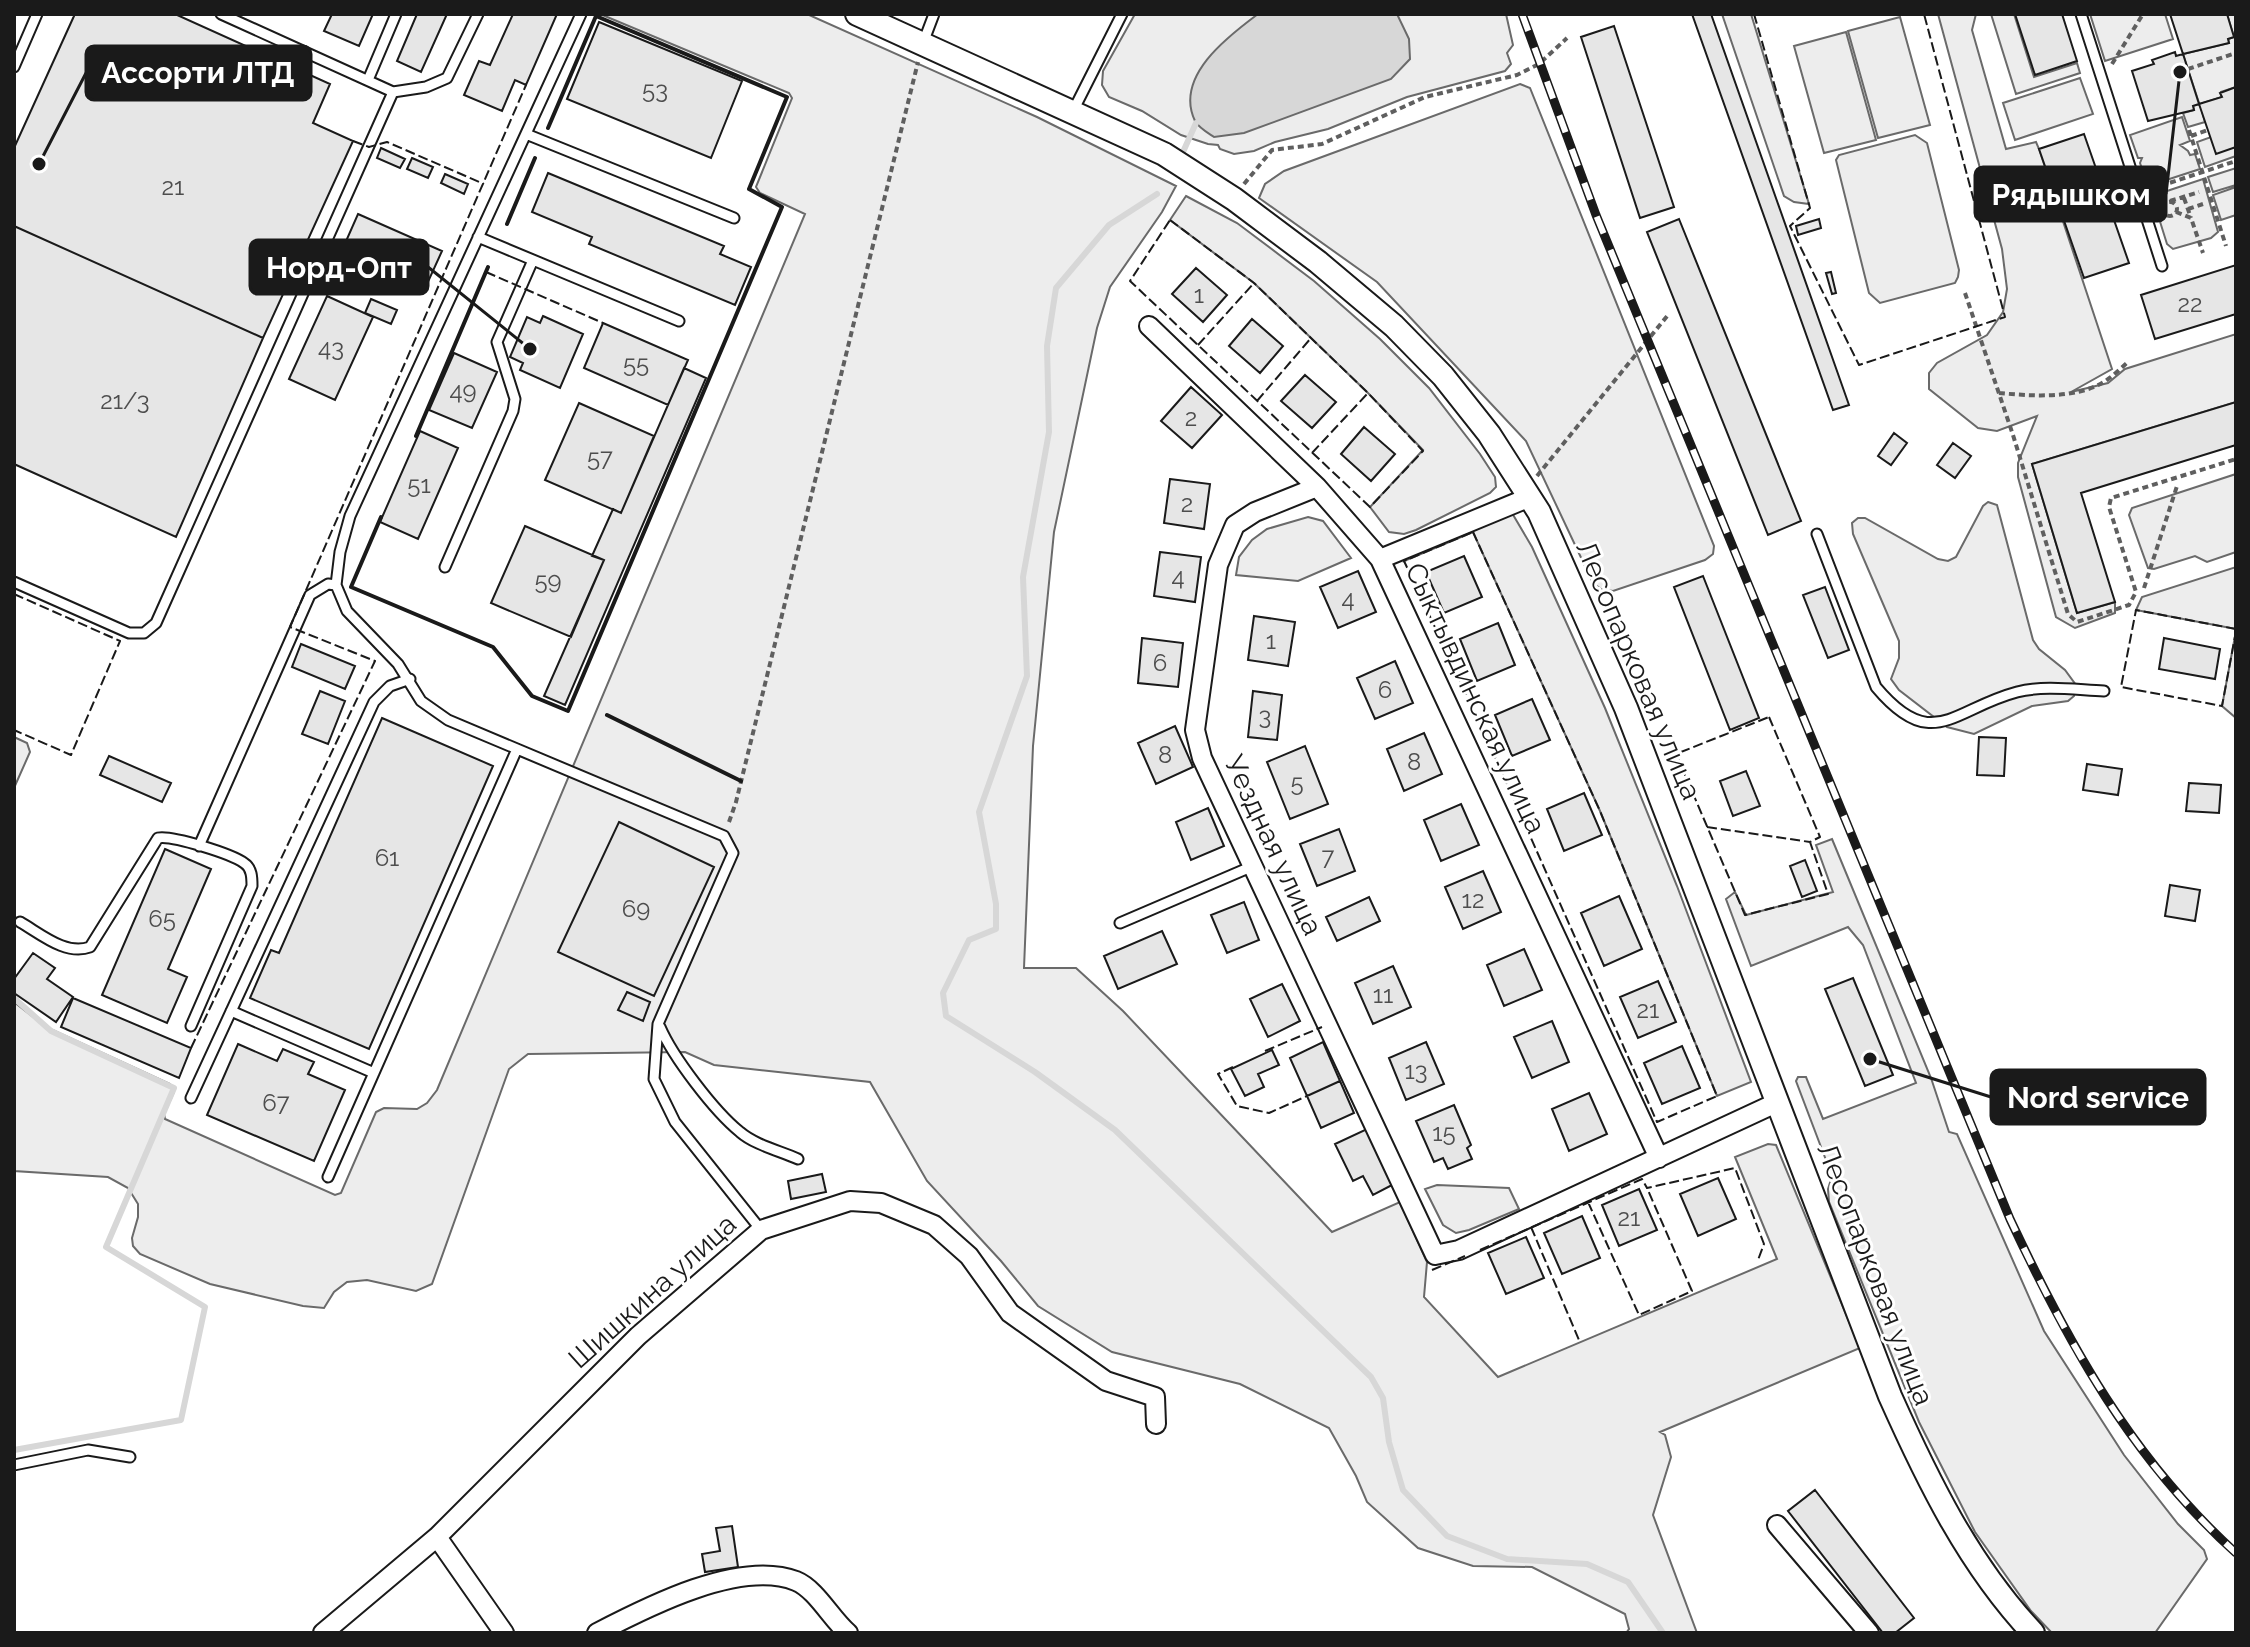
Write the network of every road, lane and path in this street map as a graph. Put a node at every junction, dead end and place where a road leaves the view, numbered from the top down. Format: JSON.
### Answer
{"nodes":[{"id":1,"x":37,"y":14,"type":"edge"},
{"id":2,"x":221,"y":14,"type":"edge"},
{"id":3,"x":396,"y":14,"type":"edge"},
{"id":4,"x":478,"y":14,"type":"edge"},
{"id":5,"x":581,"y":14,"type":"edge"},
{"id":6,"x":857,"y":14,"type":"edge"},
{"id":7,"x":934,"y":14,"type":"edge"},
{"id":8,"x":1122,"y":14,"type":"edge"},
{"id":9,"x":2081,"y":14,"type":"edge"},
{"id":10,"x":2143,"y":14,"type":"edge"},
{"id":11,"x":1567,"y":38,"type":"dead end"},
{"id":12,"x":923,"y":43,"type":"junction"},
{"id":13,"x":2236,"y":53,"type":"edge"},
{"id":14,"x":14,"y":67,"type":"edge"},
{"id":15,"x":2188,"y":69,"type":"dead end"},
{"id":16,"x":368,"y":80,"type":"junction"},
{"id":17,"x":2102,"y":80,"type":"junction"},
{"id":18,"x":393,"y":92,"type":"junction"},
{"id":19,"x":1073,"y":111,"type":"junction"},
{"id":20,"x":2208,"y":130,"type":"dead end"},
{"id":21,"x":526,"y":134,"type":"junction"},
{"id":22,"x":2236,"y":161,"type":"edge"},
{"id":23,"x":2203,"y":172,"type":"junction"},
{"id":24,"x":2199,"y":192,"type":"dead end"},
{"id":25,"x":2138,"y":194,"type":"junction"},
{"id":26,"x":2184,"y":196,"type":"junction"},
{"id":27,"x":1234,"y":199,"type":"junction"},
{"id":28,"x":2168,"y":201,"type":"junction"},
{"id":29,"x":2203,"y":204,"type":"dead end"},
{"id":30,"x":2188,"y":209,"type":"junction"},
{"id":31,"x":2176,"y":212,"type":"junction"},
{"id":32,"x":734,"y":218,"type":"dead end"},
{"id":33,"x":2191,"y":218,"type":"junction"},
{"id":34,"x":478,"y":237,"type":"junction"},
{"id":35,"x":2226,"y":246,"type":"dead end"},
{"id":36,"x":2203,"y":253,"type":"dead end"},
{"id":37,"x":533,"y":260,"type":"junction"},
{"id":38,"x":2162,"y":266,"type":"dead end"},
{"id":39,"x":1965,"y":293,"type":"dead end"},
{"id":40,"x":1668,"y":315,"type":"dead end"},
{"id":41,"x":679,"y":321,"type":"dead end"},
{"id":42,"x":1149,"y":326,"type":"dead end"},
{"id":43,"x":2128,"y":362,"type":"dead end"},
{"id":44,"x":1999,"y":393,"type":"junction"},
{"id":45,"x":2236,"y":459,"type":"edge"},
{"id":46,"x":2177,"y":486,"type":"dead end"},
{"id":47,"x":1317,"y":487,"type":"junction"},
{"id":48,"x":1531,"y":489,"type":"junction"},
{"id":49,"x":1817,"y":534,"type":"dead end"},
{"id":50,"x":1380,"y":559,"type":"junction"},
{"id":51,"x":445,"y":567,"type":"dead end"},
{"id":52,"x":14,"y":582,"type":"edge"},
{"id":53,"x":336,"y":585,"type":"junction"},
{"id":54,"x":2144,"y":588,"type":"dead end"},
{"id":55,"x":410,"y":679,"type":"junction"},
{"id":56,"x":2104,"y":691,"type":"dead end"},
{"id":57,"x":517,"y":749,"type":"junction"},
{"id":58,"x":724,"y":836,"type":"junction"},
{"id":59,"x":199,"y":846,"type":"junction"},
{"id":60,"x":1253,"y":866,"type":"junction"},
{"id":61,"x":20,"y":922,"type":"dead end"},
{"id":62,"x":1120,"y":923,"type":"dead end"},
{"id":63,"x":231,"y":1011,"type":"junction"},
{"id":64,"x":658,"y":1024,"type":"junction"},
{"id":65,"x":191,"y":1026,"type":"dead end"},
{"id":66,"x":374,"y":1073,"type":"junction"},
{"id":67,"x":191,"y":1098,"type":"dead end"},
{"id":68,"x":1776,"y":1103,"type":"junction"},
{"id":69,"x":1659,"y":1158,"type":"junction"},
{"id":70,"x":798,"y":1159,"type":"dead end"},
{"id":71,"x":328,"y":1177,"type":"dead end"},
{"id":72,"x":761,"y":1230,"type":"junction"},
{"id":73,"x":1156,"y":1424,"type":"dead end"},
{"id":74,"x":130,"y":1457,"type":"dead end"},
{"id":75,"x":14,"y":1465,"type":"edge"},
{"id":76,"x":1777,"y":1525,"type":"dead end"},
{"id":77,"x":437,"y":1537,"type":"junction"},
{"id":78,"x":323,"y":1633,"type":"edge"},
{"id":79,"x":504,"y":1633,"type":"edge"},
{"id":80,"x":597,"y":1633,"type":"edge"},
{"id":81,"x":848,"y":1633,"type":"edge"},
{"id":82,"x":1869,"y":1633,"type":"edge"},
{"id":83,"x":2033,"y":1633,"type":"edge"}],
"edges":[{"from":1,"to":14,"type":"lane"},
{"from":2,"to":16,"type":"lane"},
{"from":3,"to":16,"type":"lane"},
{"from":4,"to":18,"type":"lane"},
{"from":5,"to":21,"type":"lane"},
{"from":6,"to":12,"type":"street","name":"Лесопарковая улица"},
{"from":7,"to":12,"type":"lane"},
{"from":8,"to":19,"type":"lane"},
{"from":9,"to":17,"type":"lane"},
{"from":10,"to":17,"type":"path"},
{"from":11,"to":27,"type":"path"},
{"from":12,"to":19,"type":"street","name":"Лесопарковая улица"},
{"from":12,"to":58,"type":"path"},
{"from":13,"to":15,"type":"path"},
{"from":16,"to":18,"type":"lane"},
{"from":17,"to":25,"type":"lane"},
{"from":18,"to":52,"type":"lane"},
{"from":19,"to":27,"type":"street","name":"Лесопарковая улица"},
{"from":20,"to":23,"type":"path"},
{"from":21,"to":32,"type":"lane"},
{"from":21,"to":34,"type":"lane"},
{"from":22,"to":23,"type":"path"},
{"from":23,"to":25,"type":"path"},
{"from":23,"to":35,"type":"path"},
{"from":24,"to":26,"type":"path"},
{"from":25,"to":38,"type":"lane"},
{"from":26,"to":28,"type":"path"},
{"from":26,"to":30,"type":"path"},
{"from":27,"to":48,"type":"street","name":"Лесопарковая улица"},
{"from":28,"to":31,"type":"path"},
{"from":28,"to":31,"type":"path"},
{"from":29,"to":30,"type":"path"},
{"from":30,"to":33,"type":"path"},
{"from":31,"to":33,"type":"path"},
{"from":33,"to":36,"type":"path"},
{"from":34,"to":37,"type":"lane"},
{"from":34,"to":53,"type":"lane"},
{"from":37,"to":41,"type":"lane"},
{"from":37,"to":51,"type":"lane"},
{"from":39,"to":44,"type":"path"},
{"from":40,"to":48,"type":"path"},
{"from":42,"to":47,"type":"street","name":"Сыктывдинская улица"},
{"from":43,"to":44,"type":"path"},
{"from":44,"to":45,"type":"path"},
{"from":46,"to":54,"type":"path"},
{"from":47,"to":50,"type":"street","name":"Сыктывдинская улица"},
{"from":47,"to":60,"type":"street","name":"Уездная улица"},
{"from":48,"to":50,"type":"street"},
{"from":48,"to":68,"type":"street","name":"Лесопарковая улица"},
{"from":49,"to":56,"type":"lane"},
{"from":50,"to":69,"type":"street","name":"Сыктывдинская улица"},
{"from":53,"to":55,"type":"lane"},
{"from":53,"to":59,"type":"lane"},
{"from":55,"to":57,"type":"lane"},
{"from":55,"to":63,"type":"lane"},
{"from":57,"to":58,"type":"lane"},
{"from":57,"to":66,"type":"lane"},
{"from":58,"to":64,"type":"lane"},
{"from":59,"to":61,"type":"lane"},
{"from":59,"to":65,"type":"lane"},
{"from":60,"to":62,"type":"lane"},
{"from":60,"to":69,"type":"street","name":"Уездная улица"},
{"from":63,"to":66,"type":"lane"},
{"from":63,"to":67,"type":"lane"},
{"from":64,"to":70,"type":"lane"},
{"from":64,"to":72,"type":"lane"},
{"from":66,"to":71,"type":"lane"},
{"from":68,"to":69,"type":"street"},
{"from":68,"to":83,"type":"street","name":"Лесопарковая улица"},
{"from":72,"to":73,"type":"street","name":"Шишкина улица"},
{"from":72,"to":77,"type":"street","name":"Шишкина улица"},
{"from":74,"to":75,"type":"lane"},
{"from":76,"to":82,"type":"street"},
{"from":77,"to":78,"type":"street","name":"Шишкина улица"},
{"from":77,"to":79,"type":"street"},
{"from":80,"to":81,"type":"street"}]}
